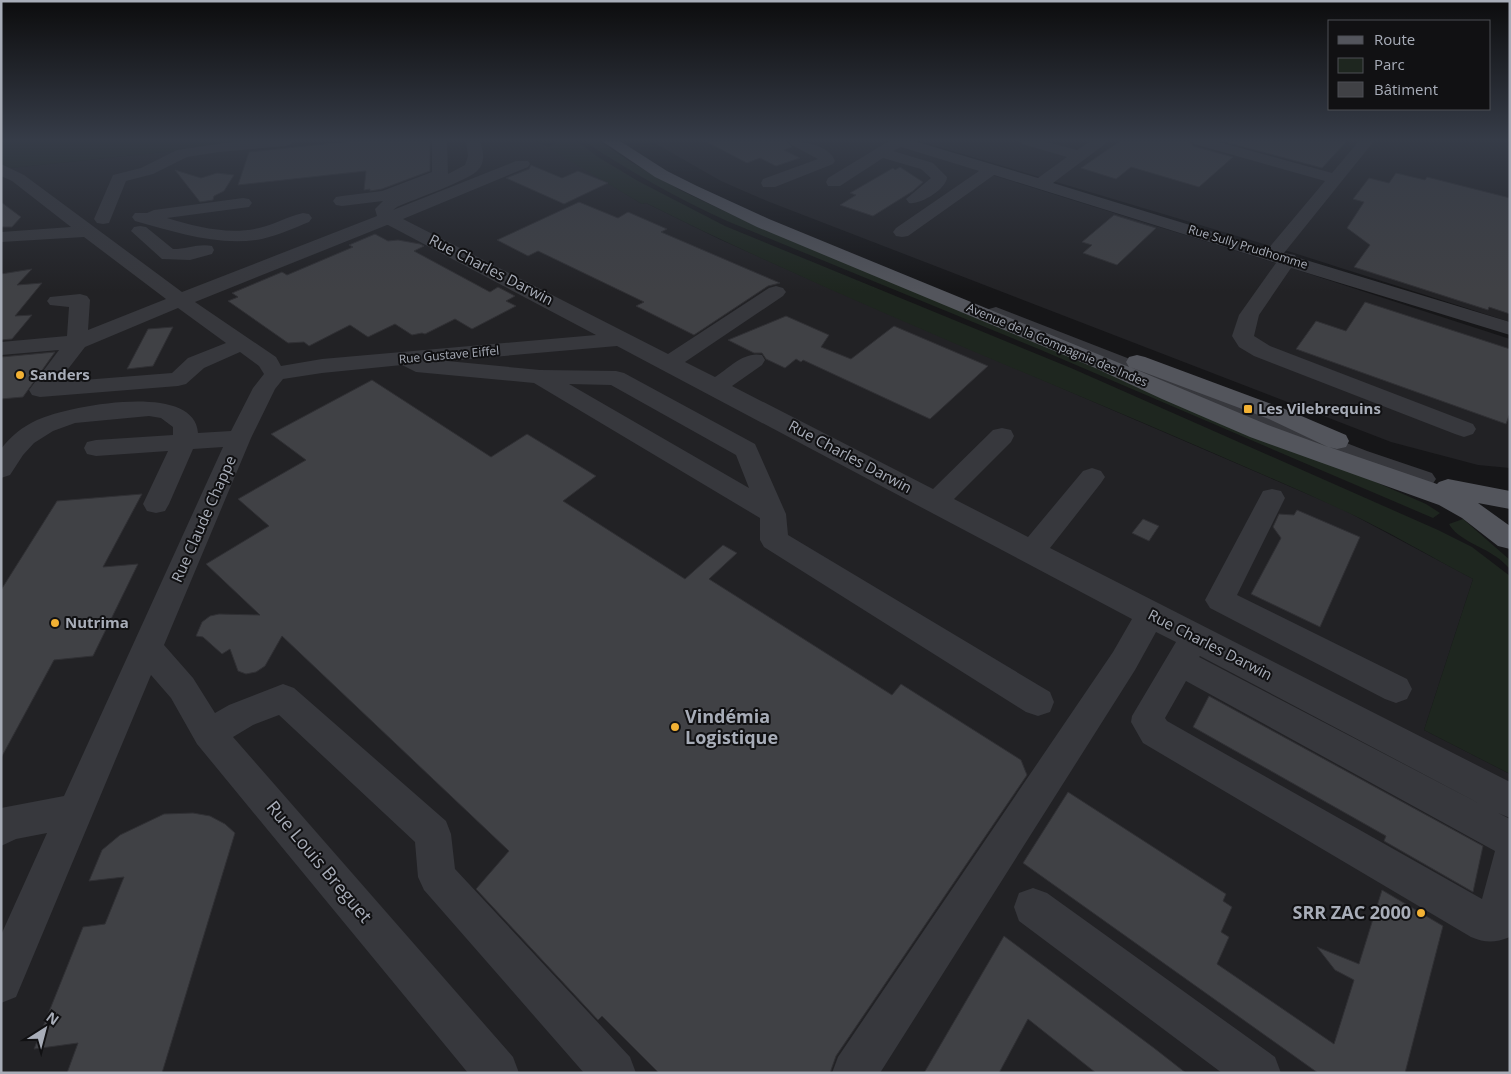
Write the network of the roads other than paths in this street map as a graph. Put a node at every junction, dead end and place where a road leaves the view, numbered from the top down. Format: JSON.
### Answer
{"nodes":[{"id":1,"x":39,"y":191,"type":"edge"},
{"id":2,"x":111,"y":191,"type":"edge"},
{"id":3,"x":397,"y":191,"type":"edge"},
{"id":4,"x":420,"y":191,"type":"edge"},
{"id":5,"x":457,"y":191,"type":"edge"},
{"id":6,"x":694,"y":191,"type":"edge"},
{"id":7,"x":702,"y":191,"type":"edge"},
{"id":8,"x":710,"y":191,"type":"edge"},
{"id":9,"x":927,"y":191,"type":"edge"},
{"id":10,"x":960,"y":191,"type":"edge"},
{"id":11,"x":1064,"y":191,"type":"edge"},
{"id":12,"x":1326,"y":191,"type":"edge"},
{"id":13,"x":916,"y":199,"type":"dead end"},
{"id":14,"x":342,"y":200,"type":"dead end"},
{"id":15,"x":243,"y":203,"type":"dead end"},
{"id":16,"x":303,"y":218,"type":"dead end"},
{"id":17,"x":387,"y":219,"type":"junction"},
{"id":18,"x":90,"y":224,"type":"junction"},
{"id":19,"x":140,"y":224,"type":"junction"},
{"id":20,"x":905,"y":229,"type":"dead end"},
{"id":21,"x":1,"y":237,"type":"edge"},
{"id":22,"x":1280,"y":257,"type":"junction"},
{"id":23,"x":776,"y":292,"type":"dead end"},
{"id":24,"x":56,"y":301,"type":"dead end"},
{"id":25,"x":180,"y":301,"type":"junction"},
{"id":26,"x":1510,"y":329,"type":"edge"},
{"id":27,"x":624,"y":339,"type":"junction"},
{"id":28,"x":77,"y":342,"type":"junction"},
{"id":29,"x":242,"y":344,"type":"junction"},
{"id":30,"x":1,"y":349,"type":"edge"},
{"id":31,"x":407,"y":359,"type":"junction"},
{"id":32,"x":754,"y":360,"type":"dead end"},
{"id":33,"x":669,"y":363,"type":"junction"},
{"id":34,"x":275,"y":374,"type":"junction"},
{"id":35,"x":540,"y":376,"type":"junction"},
{"id":36,"x":716,"y":387,"type":"junction"},
{"id":37,"x":1464,"y":429,"type":"dead end"},
{"id":38,"x":1002,"y":436,"type":"dead end"},
{"id":39,"x":239,"y":438,"type":"junction"},
{"id":40,"x":184,"y":442,"type":"junction"},
{"id":41,"x":96,"y":448,"type":"dead end"},
{"id":42,"x":1,"y":469,"type":"edge"},
{"id":43,"x":1092,"y":477,"type":"dead end"},
{"id":44,"x":1422,"y":483,"type":"junction"},
{"id":45,"x":1272,"y":498,"type":"dead end"},
{"id":46,"x":1510,"y":500,"type":"edge"},
{"id":47,"x":935,"y":502,"type":"junction"},
{"id":48,"x":156,"y":504,"type":"dead end"},
{"id":49,"x":1510,"y":508,"type":"edge"},
{"id":50,"x":773,"y":514,"type":"junction"},
{"id":51,"x":1509,"y":540,"type":"edge"},
{"id":52,"x":1032,"y":552,"type":"junction"},
{"id":53,"x":1151,"y":614,"type":"junction"},
{"id":54,"x":147,"y":647,"type":"junction"},
{"id":55,"x":1187,"y":650,"type":"junction"},
{"id":56,"x":1396,"y":689,"type":"dead end"},
{"id":57,"x":1038,"y":702,"type":"dead end"},
{"id":58,"x":209,"y":733,"type":"junction"},
{"id":59,"x":1510,"y":801,"type":"edge"},
{"id":60,"x":76,"y":810,"type":"junction"},
{"id":61,"x":1,"y":828,"type":"edge"},
{"id":62,"x":1510,"y":839,"type":"edge"},
{"id":63,"x":1510,"y":860,"type":"edge"},
{"id":64,"x":1033,"y":908,"type":"dead end"},
{"id":65,"x":1,"y":982,"type":"edge"},
{"id":66,"x":497,"y":1073,"type":"edge"},
{"id":67,"x":614,"y":1073,"type":"edge"},
{"id":68,"x":854,"y":1073,"type":"edge"},
{"id":69,"x":1259,"y":1073,"type":"edge"}],
"edges":[{"from":1,"to":18,"type":"street"},
{"from":2,"to":18,"type":"street"},
{"from":3,"to":14,"type":"street"},
{"from":4,"to":17,"type":"street"},
{"from":5,"to":17,"type":"street"},
{"from":6,"to":44,"type":"main road","name":"Avenue de la Compagnie des Indes"},
{"from":7,"to":44,"type":"street","name":"Avenue de la Compagnie des Indes"},
{"from":8,"to":44,"type":"main road","name":"Avenue de la Compagnie des Indes"},
{"from":9,"to":13,"type":"street"},
{"from":10,"to":20,"type":"street"},
{"from":11,"to":22,"type":"street","name":"Rue Sully Prudhomme"},
{"from":12,"to":22,"type":"street"},
{"from":15,"to":19,"type":"street"},
{"from":16,"to":19,"type":"street"},
{"from":17,"to":25,"type":"street"},
{"from":17,"to":27,"type":"street","name":"Rue Charles Darwin"},
{"from":18,"to":19,"type":"street"},
{"from":18,"to":21,"type":"street"},
{"from":18,"to":25,"type":"street"},
{"from":22,"to":26,"type":"street","name":"Rue Sully Prudhomme"},
{"from":22,"to":37,"type":"street"},
{"from":23,"to":33,"type":"street"},
{"from":24,"to":28,"type":"street"},
{"from":25,"to":28,"type":"street"},
{"from":25,"to":29,"type":"street"},
{"from":27,"to":31,"type":"street","name":"Rue Gustave Eiffel"},
{"from":27,"to":33,"type":"street","name":"Rue Charles Darwin"},
{"from":28,"to":29,"type":"street"},
{"from":28,"to":30,"type":"street"},
{"from":29,"to":34,"type":"street"},
{"from":31,"to":34,"type":"street","name":"Rue Gustave Eiffel"},
{"from":31,"to":35,"type":"street"},
{"from":32,"to":36,"type":"street"},
{"from":33,"to":36,"type":"street","name":"Rue Charles Darwin"},
{"from":34,"to":39,"type":"street","name":"Rue Claude Chappe"},
{"from":35,"to":50,"type":"street"},
{"from":35,"to":50,"type":"street"},
{"from":36,"to":47,"type":"street","name":"Rue Charles Darwin"},
{"from":38,"to":47,"type":"street"},
{"from":39,"to":40,"type":"street"},
{"from":39,"to":54,"type":"street","name":"Rue Claude Chappe"},
{"from":40,"to":41,"type":"street"},
{"from":40,"to":42,"type":"street"},
{"from":40,"to":48,"type":"street"},
{"from":43,"to":52,"type":"street"},
{"from":44,"to":46,"type":"main road","name":"Avenue de la Compagnie des Indes"},
{"from":44,"to":51,"type":"main road","name":"Avenue de la Compagnie des Indes"},
{"from":45,"to":56,"type":"street"},
{"from":47,"to":52,"type":"street","name":"Rue Charles Darwin"},
{"from":49,"to":51,"type":"main road"},
{"from":50,"to":57,"type":"street"},
{"from":52,"to":53,"type":"street","name":"Rue Charles Darwin"},
{"from":53,"to":55,"type":"street","name":"Rue Charles Darwin"},
{"from":53,"to":68,"type":"street"},
{"from":54,"to":58,"type":"street","name":"Rue Louis Breguet"},
{"from":54,"to":60,"type":"street","name":"Rue Claude Chappe"},
{"from":55,"to":59,"type":"street","name":"Rue Charles Darwin"},
{"from":55,"to":62,"type":"street"},
{"from":55,"to":63,"type":"street"},
{"from":58,"to":66,"type":"street","name":"Rue Louis Breguet"},
{"from":58,"to":67,"type":"street"},
{"from":60,"to":61,"type":"street"},
{"from":60,"to":65,"type":"street","name":"Rue Claude Chappe"},
{"from":64,"to":69,"type":"street"}]}
